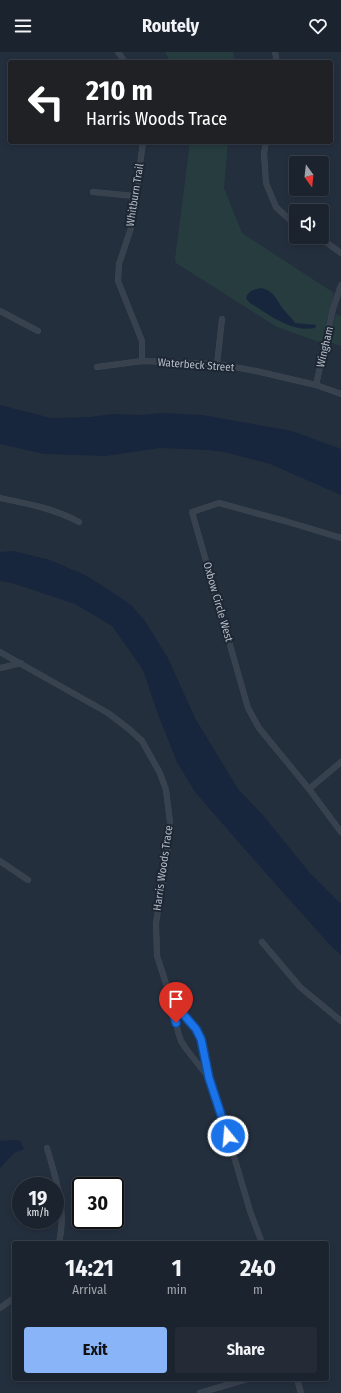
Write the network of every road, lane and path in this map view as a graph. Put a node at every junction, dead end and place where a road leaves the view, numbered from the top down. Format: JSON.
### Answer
{"nodes":[{"id":1,"x":143,"y":144,"type":"edge"},
{"id":2,"x":266,"y":144,"type":"edge"},
{"id":3,"x":93,"y":192,"type":"dead end"},
{"id":4,"x":134,"y":196,"type":"junction"},
{"id":5,"x":289,"y":219,"type":"edge"},
{"id":6,"x":329,"y":244,"type":"edge"},
{"id":7,"x":341,"y":253,"type":"edge"},
{"id":8,"x":341,"y":285,"type":"edge"},
{"id":9,"x":0,"y":311,"type":"edge"},
{"id":10,"x":222,"y":319,"type":"dead end"},
{"id":11,"x":38,"y":331,"type":"dead end"},
{"id":12,"x":142,"y":361,"type":"junction"},
{"id":13,"x":217,"y":364,"type":"junction"},
{"id":14,"x":97,"y":367,"type":"dead end"},
{"id":15,"x":316,"y":385,"type":"junction"},
{"id":16,"x":341,"y":394,"type":"edge"},
{"id":17,"x":0,"y":498,"type":"edge"},
{"id":18,"x":79,"y":522,"type":"dead end"},
{"id":19,"x":341,"y":538,"type":"edge"},
{"id":20,"x":0,"y":652,"type":"edge"},
{"id":21,"x":21,"y":663,"type":"junction"},
{"id":22,"x":0,"y":668,"type":"edge"},
{"id":23,"x":341,"y":762,"type":"edge"},
{"id":24,"x":309,"y":789,"type":"junction"},
{"id":25,"x":341,"y":832,"type":"edge"},
{"id":26,"x":0,"y":861,"type":"edge"},
{"id":27,"x":28,"y":880,"type":"dead end"},
{"id":28,"x":262,"y":942,"type":"dead end"},
{"id":29,"x":171,"y":1000,"type":"junction"},
{"id":30,"x":341,"y":1021,"type":"edge"},
{"id":31,"x":209,"y":1078,"type":"junction"},
{"id":32,"x":47,"y":1148,"type":"dead end"},
{"id":33,"x":60,"y":1241,"type":"edge"},
{"id":34,"x":261,"y":1241,"type":"edge"},
{"id":35,"x":12,"y":1299,"type":"edge"},
{"id":36,"x":0,"y":1308,"type":"edge"},
{"id":37,"x":240,"y":1381,"type":"edge"},
{"id":38,"x":298,"y":1381,"type":"edge"},
{"id":39,"x":200,"y":1393,"type":"edge"},
{"id":40,"x":301,"y":1393,"type":"edge"}],
"edges":[{"from":1,"to":4,"type":"street","name":"Whitburn Trail"},
{"from":2,"to":5,"type":"street"},
{"from":3,"to":4,"type":"street"},
{"from":4,"to":12,"type":"street","name":"Whitburn Trail"},
{"from":6,"to":7,"type":"street"},
{"from":8,"to":15,"type":"street","name":"Wingham"},
{"from":9,"to":11,"type":"street"},
{"from":10,"to":13,"type":"street"},
{"from":12,"to":13,"type":"street","name":"Waterbeck Street"},
{"from":12,"to":14,"type":"street","name":"Waterbeck Street"},
{"from":13,"to":15,"type":"street","name":"Waterbeck Street"},
{"from":15,"to":16,"type":"street","name":"Waterbeck Street"},
{"from":17,"to":18,"type":"street"},
{"from":19,"to":24,"type":"street","name":"Oxbow Circle West"},
{"from":20,"to":21,"type":"street","name":"Harris Woods Trace"},
{"from":21,"to":22,"type":"street"},
{"from":21,"to":29,"type":"street","name":"Harris Woods Trace"},
{"from":23,"to":24,"type":"street"},
{"from":24,"to":25,"type":"street","name":"Oxbow Circle West"},
{"from":26,"to":27,"type":"street"},
{"from":28,"to":30,"type":"street"},
{"from":29,"to":31,"type":"street","name":"Harris Woods Trace"},
{"from":29,"to":31,"type":"street","name":"Harris Woods Trace"},
{"from":31,"to":34,"type":"street","name":"Harris Woods Trace"},
{"from":32,"to":33,"type":"street"},
{"from":35,"to":36,"type":"street"},
{"from":37,"to":39,"type":"street"},
{"from":38,"to":40,"type":"street"}]}
